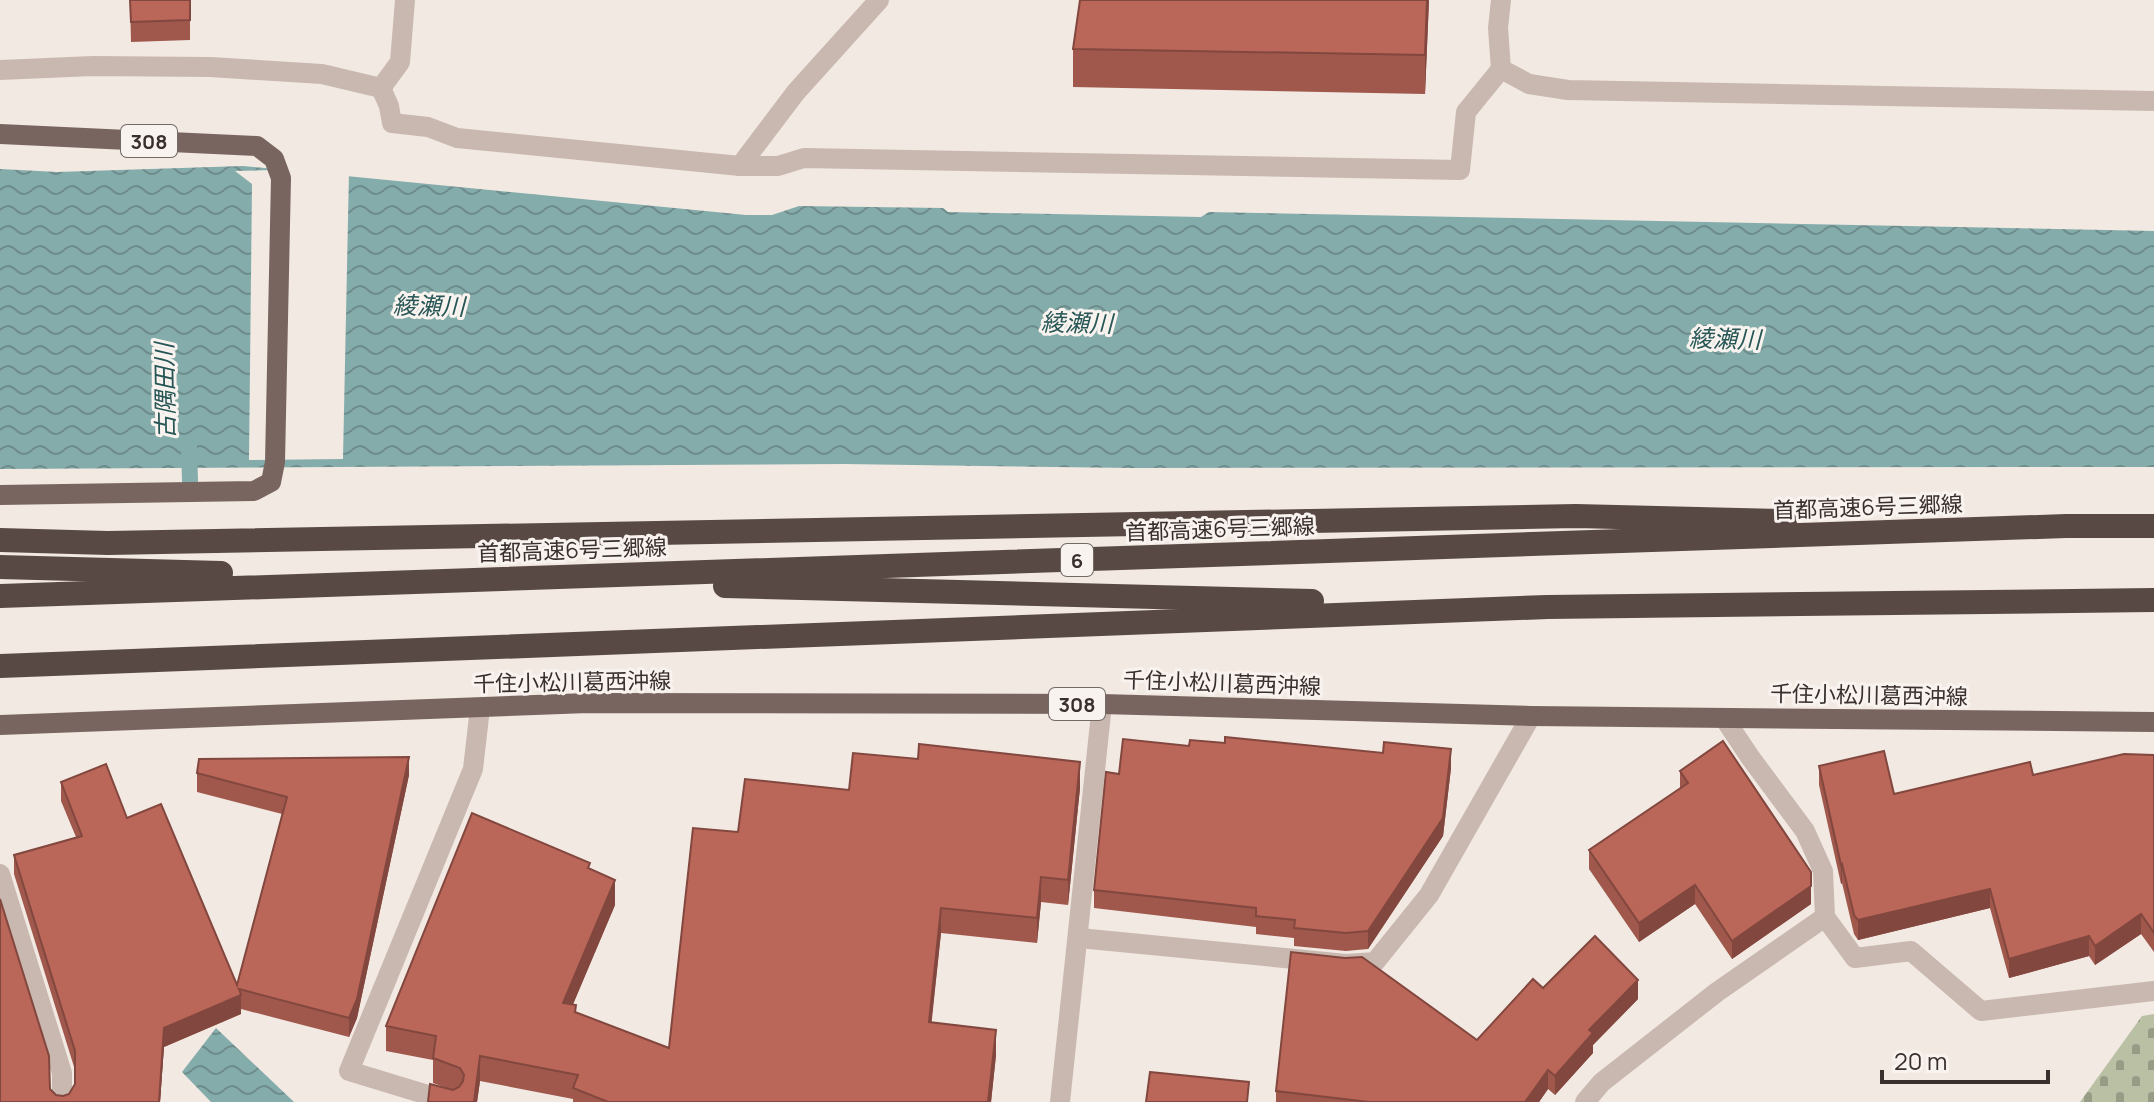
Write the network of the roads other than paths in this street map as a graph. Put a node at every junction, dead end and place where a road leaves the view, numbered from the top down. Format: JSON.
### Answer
{"nodes":[{"id":1,"x":405,"y":0,"type":"edge"},
{"id":2,"x":879,"y":0,"type":"edge"},
{"id":3,"x":1501,"y":0,"type":"edge"},
{"id":4,"x":1501,"y":69,"type":"junction"},
{"id":5,"x":0,"y":70,"type":"edge"},
{"id":6,"x":381,"y":88,"type":"junction"},
{"id":7,"x":2154,"y":101,"type":"edge"},
{"id":8,"x":0,"y":134,"type":"edge"},
{"id":9,"x":740,"y":166,"type":"junction"},
{"id":10,"x":0,"y":495,"type":"edge"},
{"id":11,"x":2066,"y":526,"type":"junction"},
{"id":12,"x":2154,"y":526,"type":"edge"},
{"id":13,"x":0,"y":540,"type":"edge"},
{"id":14,"x":0,"y":567,"type":"edge"},
{"id":15,"x":0,"y":596,"type":"edge"},
{"id":16,"x":2154,"y":600,"type":"edge"},
{"id":17,"x":1547,"y":607,"type":"junction"},
{"id":18,"x":0,"y":666,"type":"edge"},
{"id":19,"x":1102,"y":704,"type":"junction"},
{"id":20,"x":480,"y":708,"type":"junction"},
{"id":21,"x":1531,"y":716,"type":"junction"},
{"id":22,"x":1724,"y":718,"type":"junction"},
{"id":23,"x":2154,"y":722,"type":"edge"},
{"id":24,"x":0,"y":725,"type":"edge"},
{"id":25,"x":0,"y":874,"type":"edge"},
{"id":26,"x":1825,"y":917,"type":"junction"},
{"id":27,"x":1079,"y":938,"type":"junction"},
{"id":28,"x":2154,"y":991,"type":"edge"},
{"id":29,"x":62,"y":1102,"type":"edge"},
{"id":30,"x":451,"y":1102,"type":"edge"},
{"id":31,"x":1060,"y":1102,"type":"edge"},
{"id":32,"x":1585,"y":1102,"type":"edge"}],
"edges":[{"from":1,"to":6,"type":"street"},
{"from":2,"to":9,"type":"street"},
{"from":3,"to":4,"type":"street"},
{"from":4,"to":7,"type":"street"},
{"from":4,"to":9,"type":"street"},
{"from":5,"to":6,"type":"street"},
{"from":6,"to":9,"type":"street"},
{"from":8,"to":10,"type":"main road","number":"308"},
{"from":11,"to":12,"type":"highway","name":"首都高速6号三郷線","number":"6"},
{"from":11,"to":13,"type":"highway"},
{"from":11,"to":15,"type":"highway","name":"首都高速6号三郷線","number":"6"},
{"from":14,"to":17,"type":"highway"},
{"from":16,"to":17,"type":"highway"},
{"from":17,"to":18,"type":"highway"},
{"from":19,"to":20,"type":"main road","name":"千住小松川葛西沖線","number":"308"},
{"from":19,"to":21,"type":"main road","name":"千住小松川葛西沖線","number":"308"},
{"from":19,"to":27,"type":"street"},
{"from":20,"to":24,"type":"main road","name":"千住小松川葛西沖線","number":"308"},
{"from":20,"to":30,"type":"street"},
{"from":21,"to":22,"type":"main road","name":"千住小松川葛西沖線","number":"308"},
{"from":21,"to":27,"type":"street"},
{"from":22,"to":23,"type":"main road","name":"千住小松川葛西沖線","number":"308"},
{"from":22,"to":26,"type":"street"},
{"from":25,"to":29,"type":"street"},
{"from":26,"to":28,"type":"street"},
{"from":26,"to":32,"type":"street"},
{"from":27,"to":31,"type":"street"}]}
